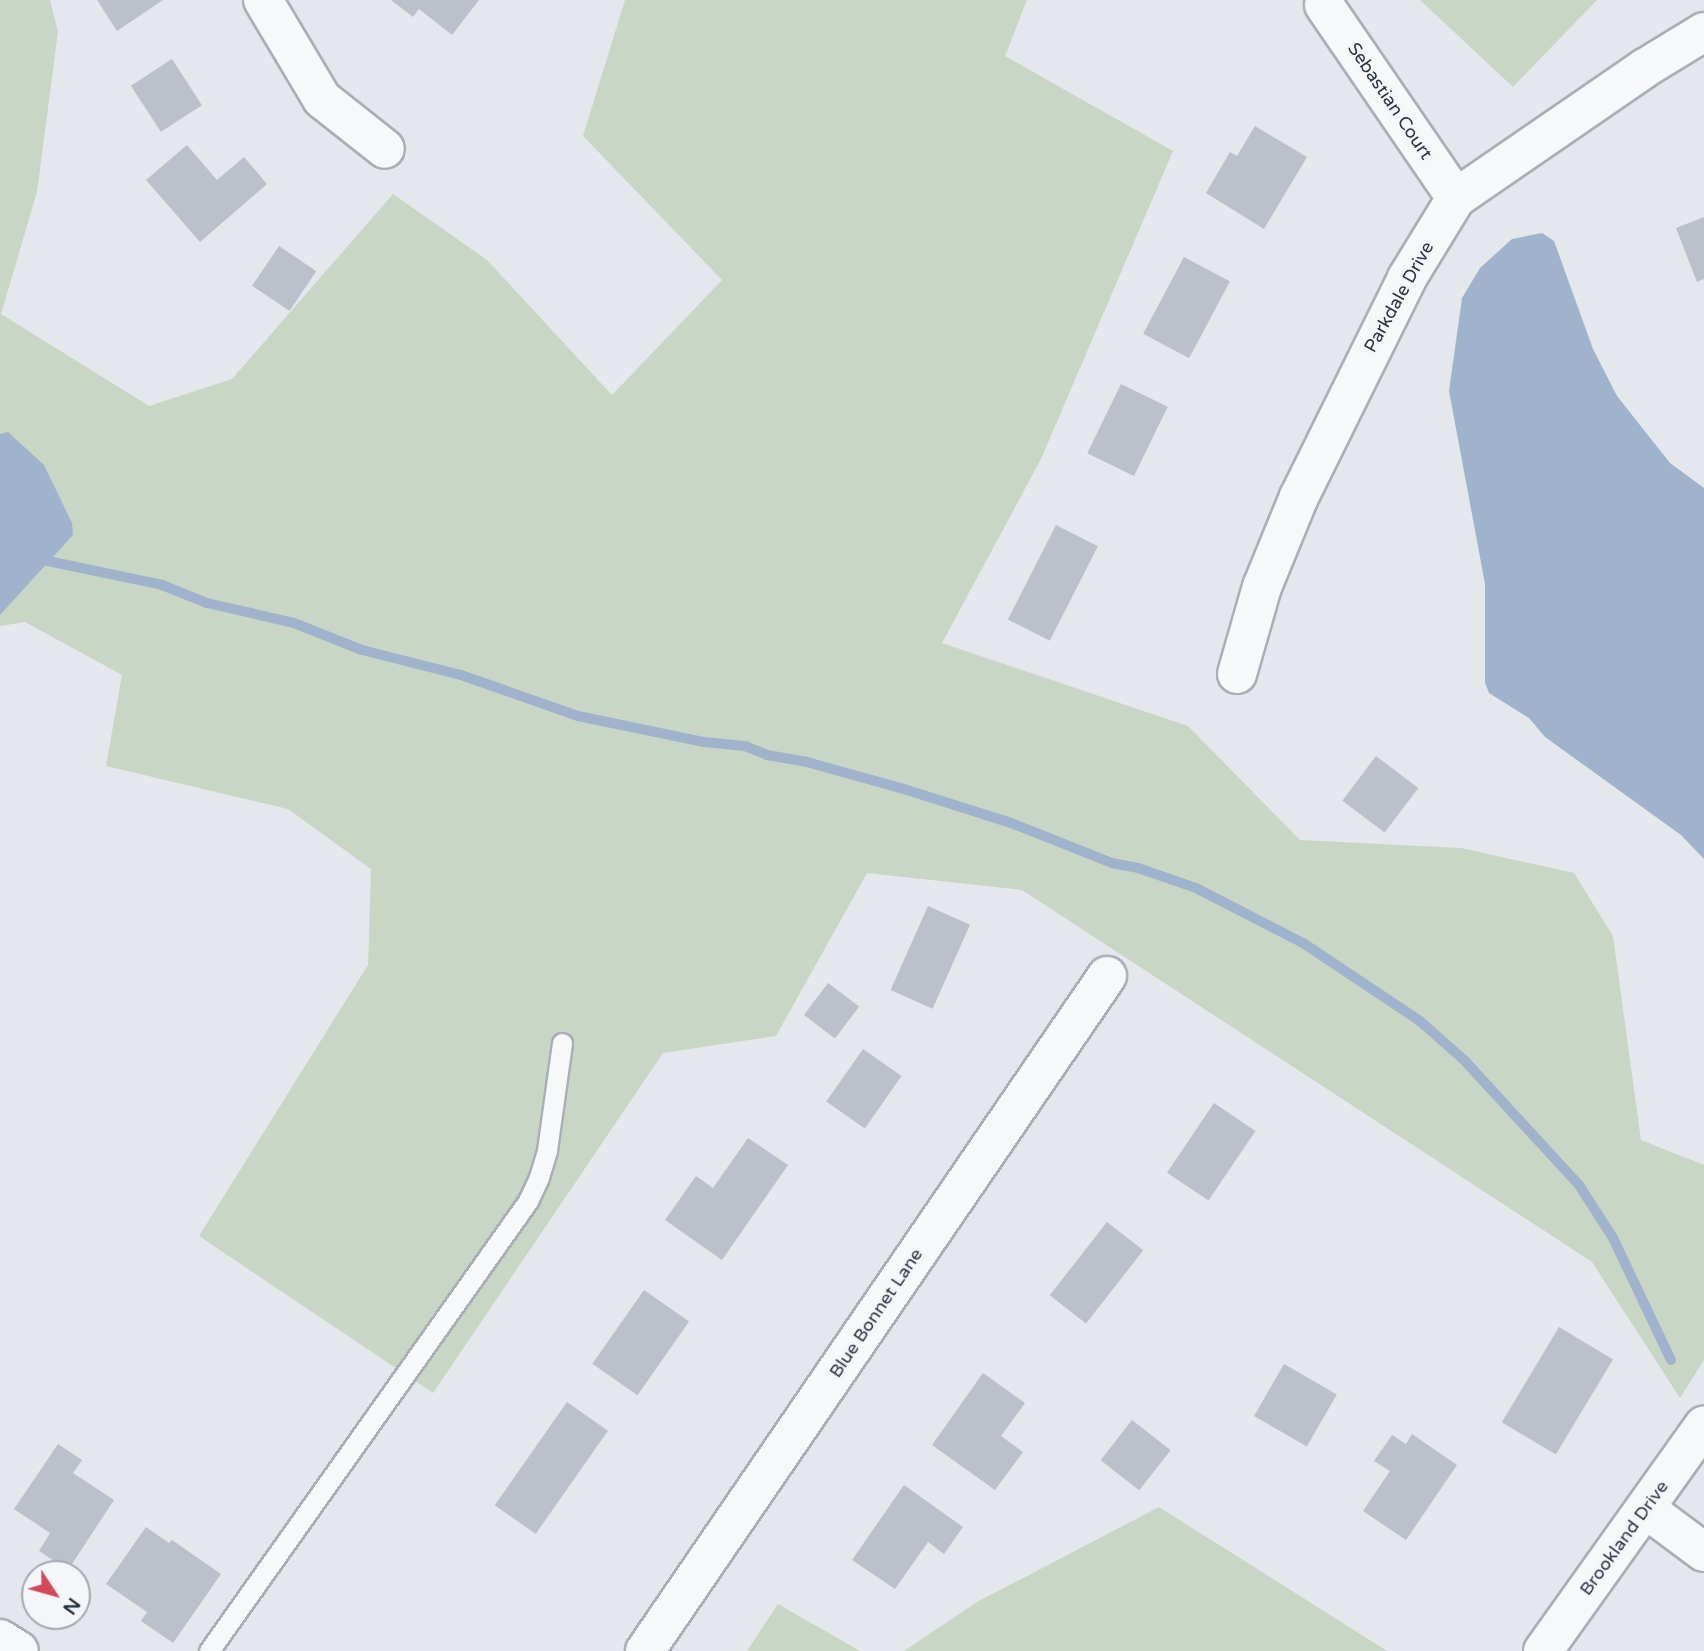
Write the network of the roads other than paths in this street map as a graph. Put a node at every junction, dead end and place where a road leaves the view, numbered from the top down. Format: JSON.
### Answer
{"nodes":[{"id":1,"x":263,"y":0,"type":"edge"},
{"id":2,"x":1324,"y":5,"type":"dead end"},
{"id":3,"x":1704,"y":32,"type":"edge"},
{"id":4,"x":385,"y":149,"type":"dead end"},
{"id":5,"x":1456,"y":198,"type":"junction"},
{"id":6,"x":1237,"y":674,"type":"dead end"},
{"id":7,"x":1107,"y":976,"type":"dead end"},
{"id":8,"x":562,"y":1043,"type":"dead end"},
{"id":9,"x":1704,"y":1425,"type":"edge"},
{"id":10,"x":1646,"y":1509,"type":"junction"},
{"id":11,"x":1704,"y":1552,"type":"edge"},
{"id":12,"x":0,"y":1639,"type":"edge"},
{"id":13,"x":19,"y":1651,"type":"edge"},
{"id":14,"x":209,"y":1651,"type":"edge"},
{"id":15,"x":645,"y":1651,"type":"edge"},
{"id":16,"x":1543,"y":1651,"type":"edge"}],
"edges":[{"from":1,"to":4,"type":"street"},
{"from":2,"to":5,"type":"street","name":"Sebastian Court"},
{"from":3,"to":5,"type":"street","name":"Parkdale Drive"},
{"from":5,"to":6,"type":"street","name":"Parkdale Drive"},
{"from":7,"to":15,"type":"street","name":"Blue Bonnet Lane"},
{"from":8,"to":14,"type":"lane"},
{"from":9,"to":10,"type":"street","name":"Brookland Drive"},
{"from":10,"to":11,"type":"street"},
{"from":10,"to":16,"type":"street","name":"Brookland Drive"},
{"from":12,"to":13,"type":"street"}]}
